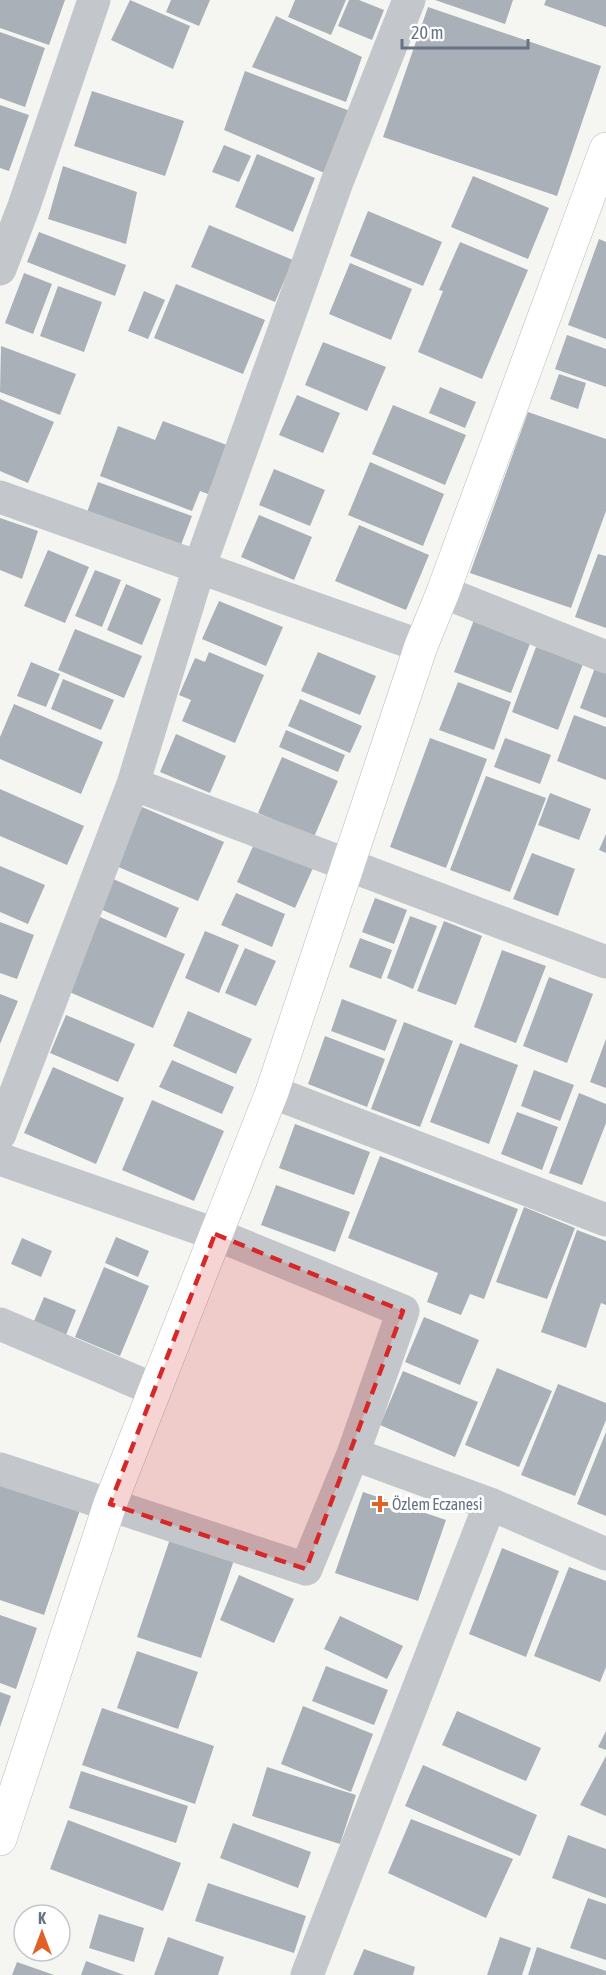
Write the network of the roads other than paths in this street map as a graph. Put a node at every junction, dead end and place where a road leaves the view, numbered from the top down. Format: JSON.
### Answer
{"nodes":[{"id":1,"x":94,"y":0,"type":"edge"},
{"id":2,"x":409,"y":0,"type":"edge"},
{"id":3,"x":606,"y":149,"type":"edge"},
{"id":4,"x":12,"y":202,"type":"edge"},
{"id":5,"x":0,"y":269,"type":"edge"},
{"id":6,"x":0,"y":497,"type":"edge"},
{"id":7,"x":199,"y":568,"type":"junction"},
{"id":8,"x":443,"y":591,"type":"junction"},
{"id":9,"x":421,"y":646,"type":"junction"},
{"id":10,"x":606,"y":657,"type":"edge"},
{"id":11,"x":133,"y":784,"type":"junction"},
{"id":12,"x":347,"y":866,"type":"junction"},
{"id":13,"x":606,"y":962,"type":"edge"},
{"id":14,"x":272,"y":1092,"type":"junction"},
{"id":15,"x":0,"y":1134,"type":"edge"},
{"id":16,"x":0,"y":1159,"type":"edge"},
{"id":17,"x":606,"y":1220,"type":"edge"},
{"id":18,"x":215,"y":1234,"type":"junction"},
{"id":19,"x":0,"y":1324,"type":"edge"},
{"id":20,"x":153,"y":1389,"type":"junction"},
{"id":21,"x":353,"y":1454,"type":"junction"},
{"id":22,"x":0,"y":1469,"type":"edge"},
{"id":23,"x":110,"y":1504,"type":"junction"},
{"id":24,"x":490,"y":1504,"type":"junction"},
{"id":25,"x":606,"y":1554,"type":"edge"},
{"id":26,"x":0,"y":1839,"type":"edge"},
{"id":27,"x":308,"y":1975,"type":"edge"}],
"edges":[{"from":1,"to":4,"type":"street"},
{"from":2,"to":7,"type":"street"},
{"from":3,"to":8,"type":"street"},
{"from":4,"to":5,"type":"street"},
{"from":6,"to":7,"type":"street"},
{"from":7,"to":9,"type":"street"},
{"from":7,"to":11,"type":"street"},
{"from":8,"to":9,"type":"street"},
{"from":8,"to":10,"type":"street"},
{"from":9,"to":12,"type":"street"},
{"from":11,"to":12,"type":"street"},
{"from":11,"to":15,"type":"street"},
{"from":12,"to":13,"type":"street"},
{"from":12,"to":14,"type":"street"},
{"from":14,"to":17,"type":"street"},
{"from":14,"to":18,"type":"street"},
{"from":16,"to":18,"type":"street"},
{"from":18,"to":20,"type":"street"},
{"from":18,"to":21,"type":"street"},
{"from":19,"to":20,"type":"street"},
{"from":20,"to":23,"type":"street"},
{"from":21,"to":23,"type":"street"},
{"from":21,"to":24,"type":"street"},
{"from":22,"to":23,"type":"street"},
{"from":23,"to":26,"type":"street"},
{"from":24,"to":25,"type":"street"},
{"from":24,"to":27,"type":"street"}]}
